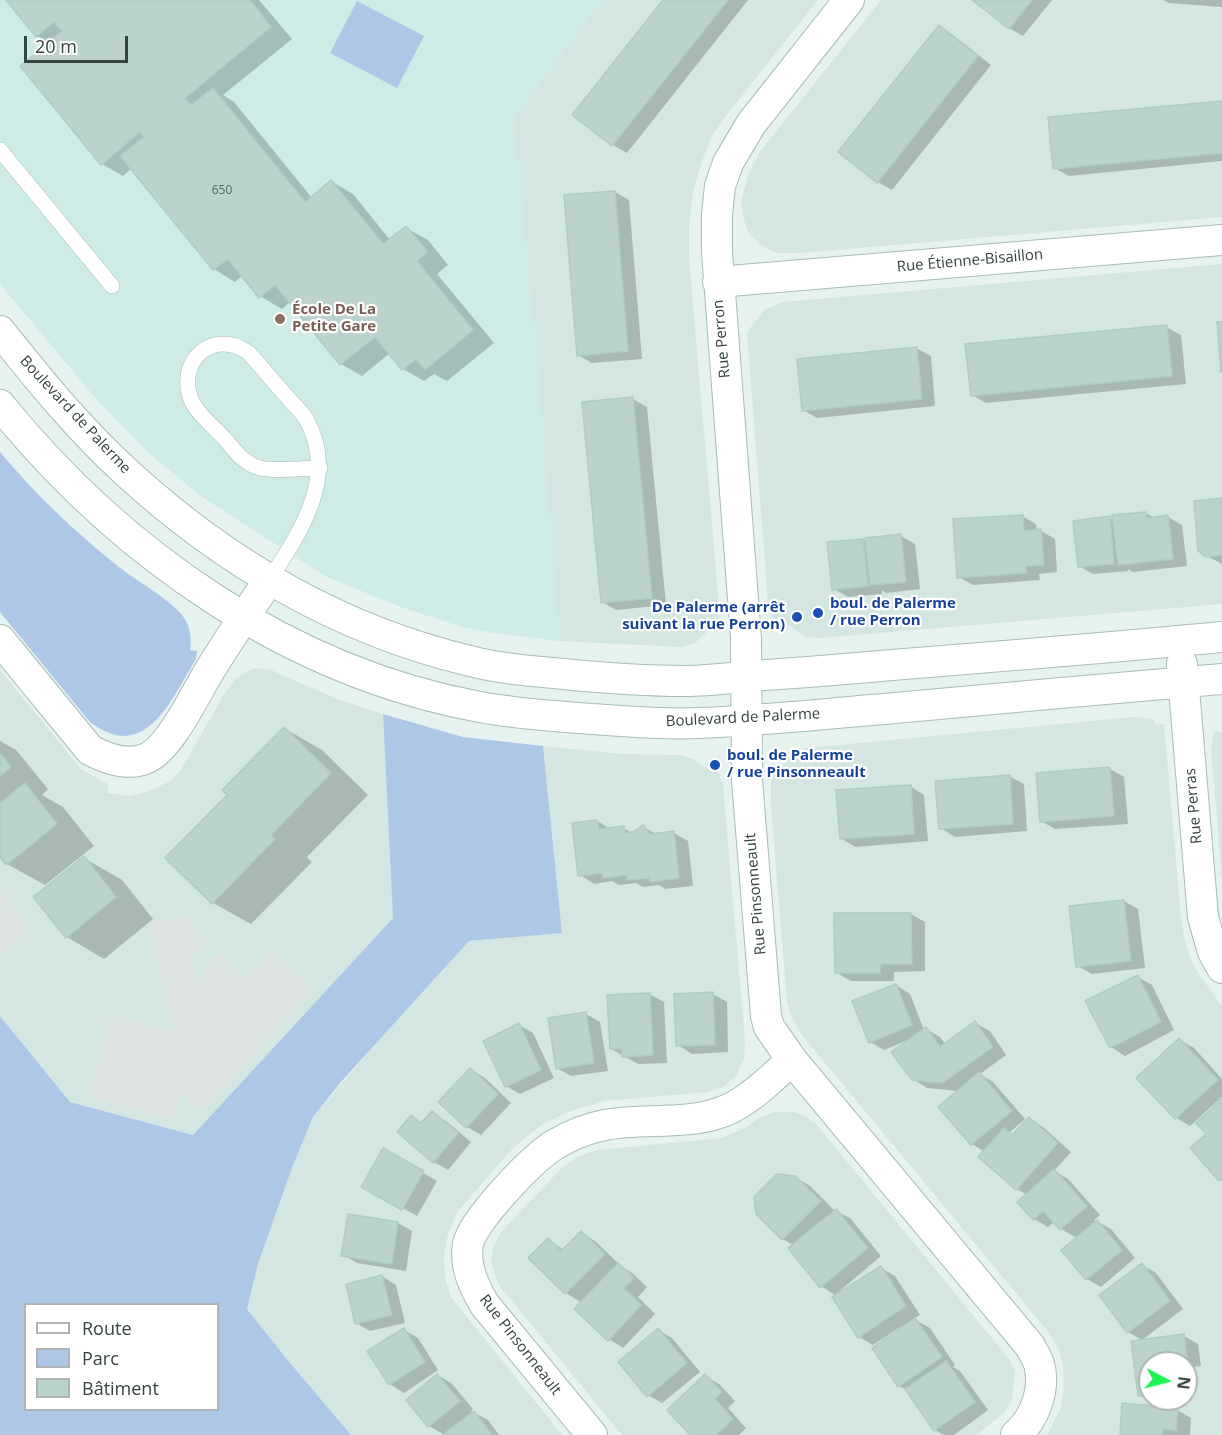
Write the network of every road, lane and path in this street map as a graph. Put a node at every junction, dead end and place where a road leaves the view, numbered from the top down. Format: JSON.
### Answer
{"nodes":[{"id":1,"x":849,"y":0,"type":"edge"},
{"id":2,"x":0,"y":150,"type":"edge"},
{"id":3,"x":1222,"y":240,"type":"edge"},
{"id":4,"x":718,"y":282,"type":"junction"},
{"id":5,"x":112,"y":286,"type":"dead end"},
{"id":6,"x":0,"y":332,"type":"edge"},
{"id":7,"x":0,"y":405,"type":"edge"},
{"id":8,"x":320,"y":468,"type":"junction"},
{"id":9,"x":269,"y":580,"type":"junction"},
{"id":10,"x":244,"y":618,"type":"junction"},
{"id":11,"x":1222,"y":637,"type":"edge"},
{"id":12,"x":0,"y":640,"type":"edge"},
{"id":13,"x":1180,"y":641,"type":"junction"},
{"id":14,"x":746,"y":677,"type":"junction"},
{"id":15,"x":1222,"y":679,"type":"edge"},
{"id":16,"x":1184,"y":682,"type":"junction"},
{"id":17,"x":747,"y":720,"type":"junction"},
{"id":18,"x":1222,"y":968,"type":"edge"},
{"id":19,"x":792,"y":1060,"type":"junction"},
{"id":20,"x":592,"y":1435,"type":"edge"},
{"id":21,"x":1016,"y":1435,"type":"edge"}],
"edges":[{"from":1,"to":4,"type":"street","name":"Rue Perron"},
{"from":2,"to":5,"type":"lane"},
{"from":3,"to":4,"type":"street","name":"Rue Étienne-Bisaillon"},
{"from":4,"to":14,"type":"street","name":"Rue Perron"},
{"from":6,"to":9,"type":"street","name":"Boulevard de Palerme"},
{"from":7,"to":10,"type":"street","name":"Boulevard de Palerme"},
{"from":8,"to":8,"type":"lane"},
{"from":8,"to":9,"type":"lane"},
{"from":9,"to":10,"type":"street"},
{"from":9,"to":14,"type":"street","name":"Boulevard de Palerme"},
{"from":10,"to":12,"type":"street"},
{"from":10,"to":17,"type":"street","name":"Boulevard de Palerme"},
{"from":11,"to":13,"type":"street","name":"Boulevard de Palerme"},
{"from":13,"to":14,"type":"street","name":"Boulevard de Palerme"},
{"from":13,"to":16,"type":"street","name":"Rue Perras"},
{"from":14,"to":17,"type":"street","name":"Rue Perron"},
{"from":15,"to":16,"type":"street","name":"Boulevard de Palerme"},
{"from":16,"to":17,"type":"street","name":"Boulevard de Palerme"},
{"from":16,"to":18,"type":"street","name":"Rue Perras"},
{"from":17,"to":19,"type":"street","name":"Rue Pinsonneault"},
{"from":19,"to":20,"type":"street","name":"Rue Pinsonneault"},
{"from":19,"to":21,"type":"street","name":"Rue Pinsonneault"}]}
